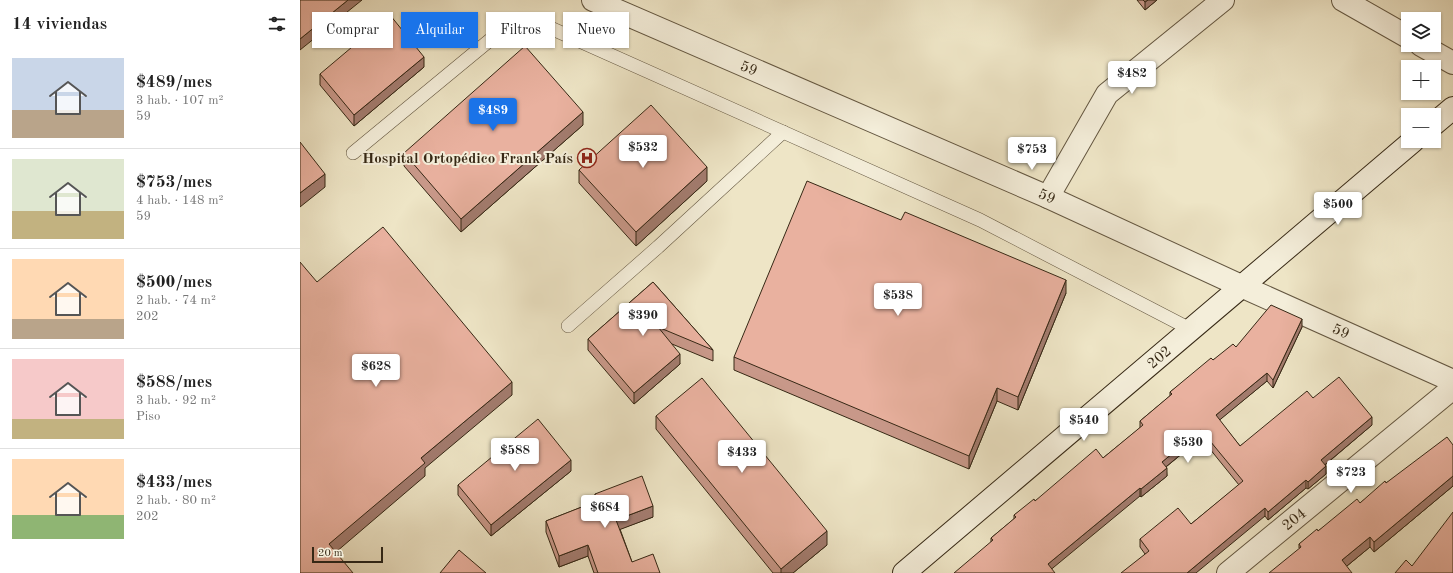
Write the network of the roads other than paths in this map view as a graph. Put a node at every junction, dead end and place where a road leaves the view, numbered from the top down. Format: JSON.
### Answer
{"nodes":[{"id":1,"x":593,"y":0,"type":"edge"},
{"id":2,"x":1223,"y":0,"type":"edge"},
{"id":3,"x":1343,"y":0,"type":"edge"},
{"id":4,"x":1401,"y":33,"type":"edge"},
{"id":5,"x":1433,"y":52,"type":"edge"},
{"id":6,"x":1453,"y":63,"type":"edge"},
{"id":7,"x":1453,"y":108,"type":"edge"},
{"id":8,"x":1441,"y":118,"type":"edge"},
{"id":9,"x":783,"y":132,"type":"junction"},
{"id":10,"x":1405,"y":148,"type":"edge"},
{"id":11,"x":353,"y":153,"type":"dead end"},
{"id":12,"x":1048,"y":197,"type":"junction"},
{"id":13,"x":1242,"y":286,"type":"junction"},
{"id":14,"x":568,"y":326,"type":"dead end"},
{"id":15,"x":1190,"y":329,"type":"junction"},
{"id":16,"x":1453,"y":381,"type":"edge"},
{"id":17,"x":1453,"y":388,"type":"edge"},
{"id":18,"x":904,"y":573,"type":"edge"},
{"id":19,"x":1228,"y":573,"type":"edge"}],
"edges":[{"from":1,"to":12,"type":"street","name":"59"},
{"from":2,"to":12,"type":"street"},
{"from":3,"to":4,"type":"street"},
{"from":5,"to":6,"type":"street"},
{"from":7,"to":8,"type":"street"},
{"from":9,"to":11,"type":"lane"},
{"from":9,"to":14,"type":"lane"},
{"from":9,"to":15,"type":"lane"},
{"from":10,"to":13,"type":"street","name":"202"},
{"from":12,"to":13,"type":"street","name":"59"},
{"from":13,"to":15,"type":"street","name":"202"},
{"from":13,"to":16,"type":"street","name":"59"},
{"from":15,"to":18,"type":"street","name":"202"},
{"from":17,"to":19,"type":"street","name":"204"}]}
